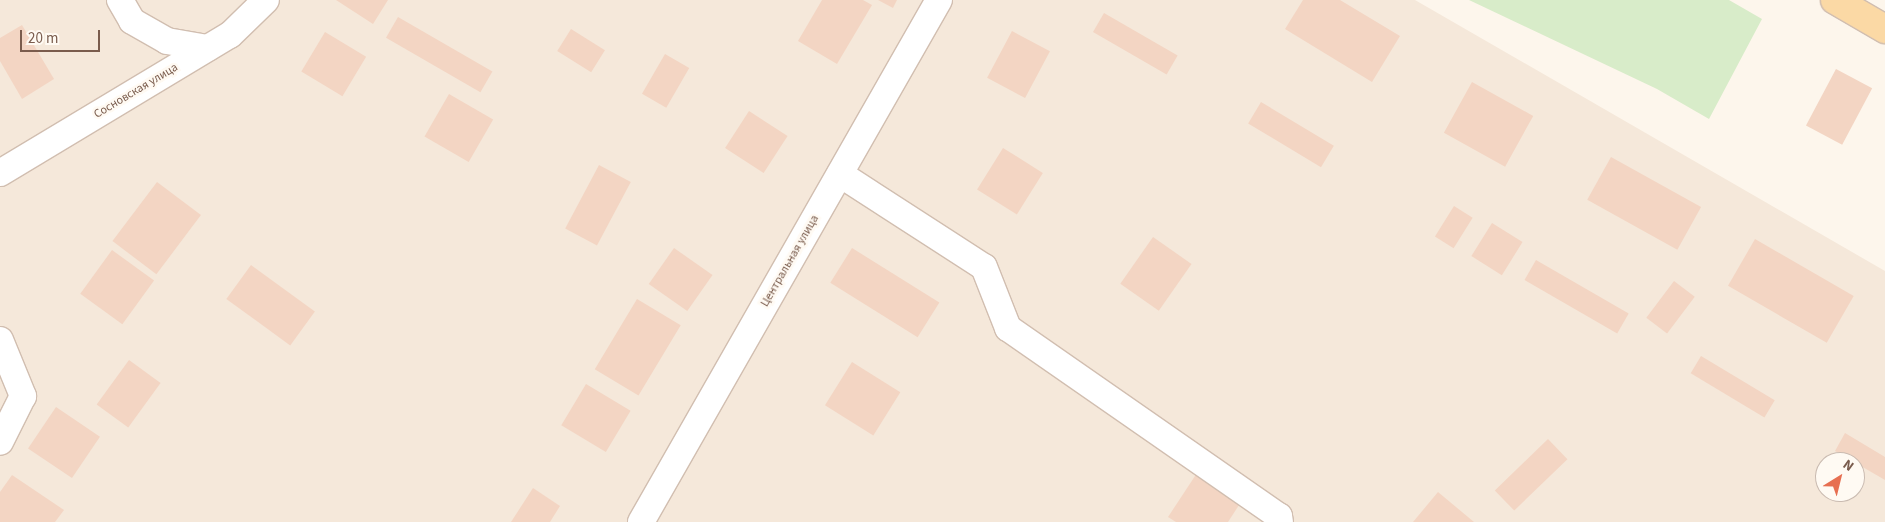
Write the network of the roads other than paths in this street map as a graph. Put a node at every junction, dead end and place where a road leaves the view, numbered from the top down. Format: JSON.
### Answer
{"nodes":[{"id":1,"x":120,"y":0,"type":"edge"},
{"id":2,"x":266,"y":0,"type":"edge"},
{"id":3,"x":939,"y":0,"type":"edge"},
{"id":4,"x":1836,"y":0,"type":"edge"},
{"id":5,"x":1885,"y":29,"type":"edge"},
{"id":6,"x":207,"y":48,"type":"junction"},
{"id":7,"x":0,"y":173,"type":"edge"},
{"id":8,"x":840,"y":174,"type":"junction"},
{"id":9,"x":0,"y":340,"type":"edge"},
{"id":10,"x":0,"y":442,"type":"edge"},
{"id":11,"x":641,"y":522,"type":"edge"},
{"id":12,"x":1280,"y":522,"type":"edge"}],
"edges":[{"from":1,"to":6,"type":"street"},
{"from":2,"to":6,"type":"street","name":"Сосновская улица"},
{"from":3,"to":8,"type":"street","name":"Центральная улица"},
{"from":4,"to":5,"type":"main road"},
{"from":6,"to":7,"type":"street","name":"Сосновская улица"},
{"from":8,"to":11,"type":"street","name":"Центральная улица"},
{"from":8,"to":12,"type":"street"},
{"from":9,"to":10,"type":"street"}]}
